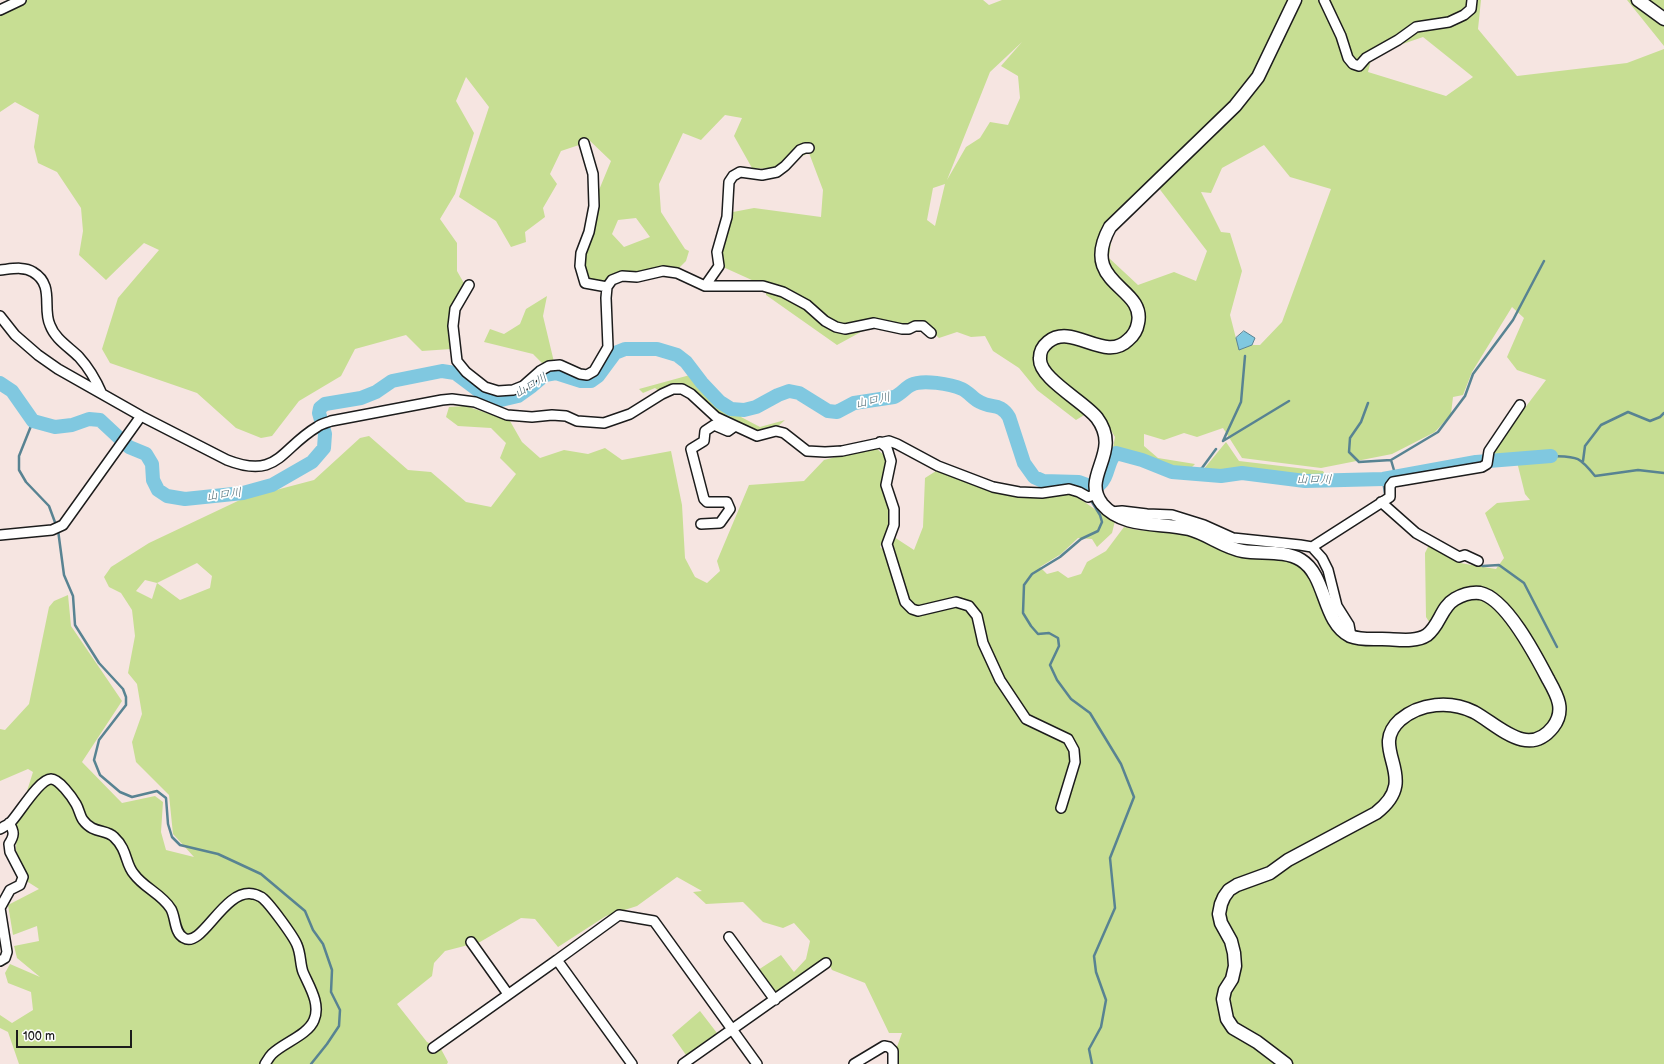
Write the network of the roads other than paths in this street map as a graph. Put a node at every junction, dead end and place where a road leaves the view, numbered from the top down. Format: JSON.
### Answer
{"nodes":[{"id":1,"x":21,"y":0,"type":"edge"},
{"id":2,"x":1295,"y":0,"type":"edge"},
{"id":3,"x":1324,"y":0,"type":"edge"},
{"id":4,"x":1472,"y":0,"type":"edge"},
{"id":5,"x":1638,"y":0,"type":"edge"},
{"id":6,"x":0,"y":10,"type":"edge"},
{"id":7,"x":1664,"y":19,"type":"edge"},
{"id":8,"x":584,"y":143,"type":"dead end"},
{"id":9,"x":809,"y":148,"type":"dead end"},
{"id":10,"x":0,"y":270,"type":"edge"},
{"id":11,"x":469,"y":285,"type":"dead end"},
{"id":12,"x":705,"y":286,"type":"junction"},
{"id":13,"x":607,"y":287,"type":"junction"},
{"id":14,"x":0,"y":316,"type":"edge"},
{"id":15,"x":932,"y":334,"type":"dead end"},
{"id":16,"x":485,"y":387,"type":"junction"},
{"id":17,"x":102,"y":394,"type":"junction"},
{"id":18,"x":475,"y":402,"type":"junction"},
{"id":19,"x":1520,"y":405,"type":"dead end"},
{"id":20,"x":141,"y":416,"type":"junction"},
{"id":21,"x":735,"y":426,"type":"junction"},
{"id":22,"x":880,"y":442,"type":"junction"},
{"id":23,"x":1092,"y":495,"type":"junction"},
{"id":24,"x":1381,"y":502,"type":"junction"},
{"id":25,"x":1111,"y":512,"type":"junction"},
{"id":26,"x":701,"y":524,"type":"dead end"},
{"id":27,"x":0,"y":535,"type":"edge"},
{"id":28,"x":1312,"y":548,"type":"junction"},
{"id":29,"x":1478,"y":560,"type":"dead end"},
{"id":30,"x":1351,"y":636,"type":"junction"},
{"id":31,"x":1061,"y":808,"type":"dead end"},
{"id":32,"x":9,"y":824,"type":"junction"},
{"id":33,"x":0,"y":829,"type":"edge"},
{"id":34,"x":0,"y":908,"type":"edge"},
{"id":35,"x":729,"y":937,"type":"dead end"},
{"id":36,"x":471,"y":942,"type":"dead end"},
{"id":37,"x":557,"y":960,"type":"junction"},
{"id":38,"x":0,"y":961,"type":"edge"},
{"id":39,"x":826,"y":963,"type":"dead end"},
{"id":40,"x":508,"y":994,"type":"junction"},
{"id":41,"x":775,"y":1000,"type":"junction"},
{"id":42,"x":732,"y":1029,"type":"junction"},
{"id":43,"x":433,"y":1048,"type":"dead end"},
{"id":44,"x":265,"y":1064,"type":"edge"},
{"id":45,"x":632,"y":1064,"type":"edge"},
{"id":46,"x":683,"y":1064,"type":"edge"},
{"id":47,"x":757,"y":1064,"type":"edge"},
{"id":48,"x":854,"y":1064,"type":"edge"},
{"id":49,"x":893,"y":1064,"type":"edge"},
{"id":50,"x":1286,"y":1064,"type":"edge"}],
"edges":[{"from":1,"to":6,"type":"street"},
{"from":2,"to":23,"type":"street"},
{"from":3,"to":4,"type":"street"},
{"from":5,"to":7,"type":"street"},
{"from":8,"to":13,"type":"street"},
{"from":9,"to":12,"type":"street"},
{"from":10,"to":17,"type":"street"},
{"from":11,"to":16,"type":"street"},
{"from":12,"to":13,"type":"street"},
{"from":12,"to":15,"type":"street"},
{"from":13,"to":16,"type":"street"},
{"from":14,"to":17,"type":"street"},
{"from":16,"to":18,"type":"street"},
{"from":17,"to":20,"type":"street"},
{"from":18,"to":20,"type":"street"},
{"from":18,"to":21,"type":"street"},
{"from":19,"to":24,"type":"street"},
{"from":20,"to":27,"type":"street"},
{"from":21,"to":22,"type":"street"},
{"from":21,"to":26,"type":"street"},
{"from":22,"to":23,"type":"street"},
{"from":22,"to":31,"type":"street"},
{"from":23,"to":25,"type":"street"},
{"from":24,"to":28,"type":"street"},
{"from":24,"to":29,"type":"street"},
{"from":25,"to":28,"type":"street"},
{"from":25,"to":30,"type":"street"},
{"from":28,"to":30,"type":"street"},
{"from":30,"to":50,"type":"street"},
{"from":32,"to":33,"type":"street"},
{"from":32,"to":34,"type":"street"},
{"from":32,"to":44,"type":"street"},
{"from":34,"to":38,"type":"street"},
{"from":35,"to":41,"type":"street"},
{"from":36,"to":40,"type":"street"},
{"from":37,"to":40,"type":"street"},
{"from":37,"to":42,"type":"street"},
{"from":37,"to":45,"type":"street"},
{"from":39,"to":41,"type":"street"},
{"from":40,"to":43,"type":"street"},
{"from":41,"to":42,"type":"street"},
{"from":42,"to":46,"type":"street"},
{"from":42,"to":47,"type":"street"},
{"from":48,"to":49,"type":"street"}]}
